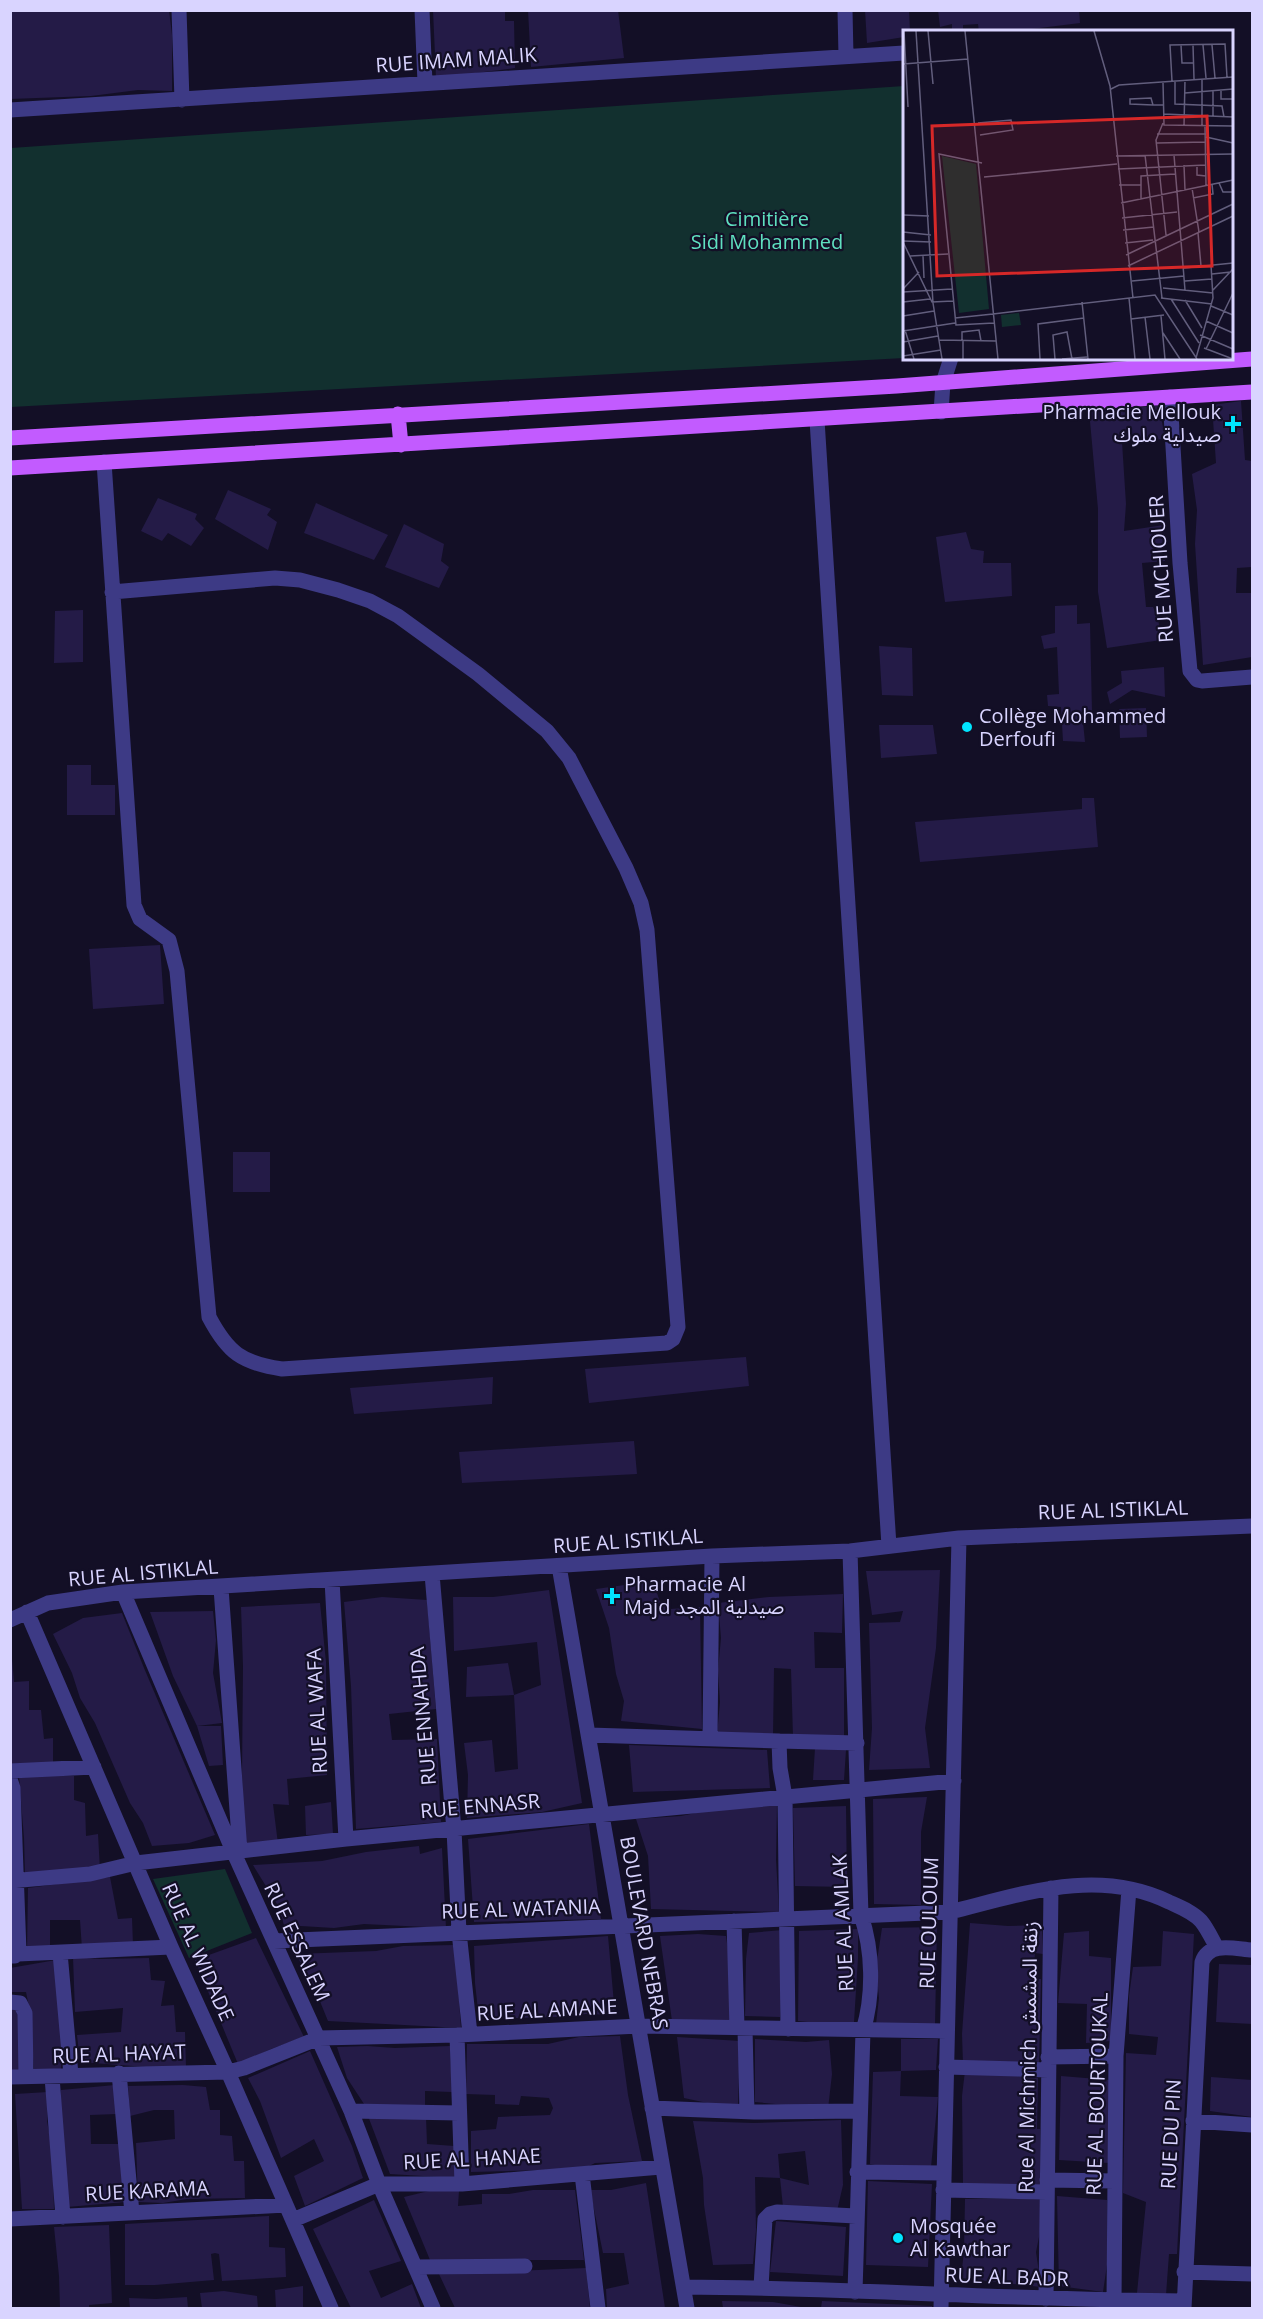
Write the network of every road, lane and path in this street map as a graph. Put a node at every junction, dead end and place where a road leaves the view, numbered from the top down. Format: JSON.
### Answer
{"nodes":[{"id":1,"x":179,"y":10,"type":"edge"},
{"id":2,"x":422,"y":10,"type":"edge"},
{"id":3,"x":845,"y":10,"type":"edge"},
{"id":4,"x":903,"y":53,"type":"edge"},
{"id":5,"x":846,"y":56,"type":"junction"},
{"id":6,"x":425,"y":83,"type":"junction"},
{"id":7,"x":182,"y":100,"type":"junction"},
{"id":8,"x":10,"y":110,"type":"edge"},
{"id":9,"x":1252,"y":358,"type":"edge"},
{"id":10,"x":950,"y":360,"type":"edge"},
{"id":11,"x":1227,"y":360,"type":"edge"},
{"id":12,"x":1233,"y":360,"type":"edge"},
{"id":13,"x":943,"y":383,"type":"junction"},
{"id":14,"x":1252,"y":392,"type":"edge"},
{"id":15,"x":1170,"y":398,"type":"junction"},
{"id":16,"x":941,"y":412,"type":"junction"},
{"id":17,"x":398,"y":414,"type":"junction"},
{"id":18,"x":817,"y":420,"type":"junction"},
{"id":19,"x":10,"y":438,"type":"edge"},
{"id":20,"x":401,"y":446,"type":"junction"},
{"id":21,"x":104,"y":462,"type":"junction"},
{"id":22,"x":10,"y":468,"type":"edge"},
{"id":23,"x":112,"y":592,"type":"junction"},
{"id":24,"x":1252,"y":676,"type":"edge"},
{"id":25,"x":1252,"y":1526,"type":"edge"},
{"id":26,"x":959,"y":1538,"type":"junction"},
{"id":27,"x":890,"y":1545,"type":"junction"},
{"id":28,"x":850,"y":1551,"type":"junction"},
{"id":29,"x":712,"y":1556,"type":"junction"},
{"id":30,"x":559,"y":1566,"type":"junction"},
{"id":31,"x":432,"y":1574,"type":"junction"},
{"id":32,"x":332,"y":1580,"type":"junction"},
{"id":33,"x":221,"y":1588,"type":"junction"},
{"id":34,"x":123,"y":1592,"type":"junction"},
{"id":35,"x":27,"y":1612,"type":"junction"},
{"id":36,"x":10,"y":1620,"type":"edge"},
{"id":37,"x":589,"y":1735,"type":"junction"},
{"id":38,"x":710,"y":1738,"type":"junction"},
{"id":39,"x":779,"y":1741,"type":"junction"},
{"id":40,"x":857,"y":1743,"type":"junction"},
{"id":41,"x":94,"y":1767,"type":"junction"},
{"id":42,"x":10,"y":1771,"type":"edge"},
{"id":43,"x":10,"y":1779,"type":"edge"},
{"id":44,"x":954,"y":1781,"type":"junction"},
{"id":45,"x":858,"y":1790,"type":"junction"},
{"id":46,"x":785,"y":1797,"type":"junction"},
{"id":47,"x":603,"y":1816,"type":"junction"},
{"id":48,"x":454,"y":1830,"type":"junction"},
{"id":49,"x":346,"y":1839,"type":"junction"},
{"id":50,"x":236,"y":1852,"type":"junction"},
{"id":51,"x":136,"y":1863,"type":"junction"},
{"id":52,"x":13,"y":1880,"type":"edge"},
{"id":53,"x":1052,"y":1888,"type":"junction"},
{"id":54,"x":1129,"y":1889,"type":"junction"},
{"id":55,"x":950,"y":1912,"type":"junction"},
{"id":56,"x":861,"y":1915,"type":"junction"},
{"id":57,"x":788,"y":1919,"type":"junction"},
{"id":58,"x":734,"y":1922,"type":"junction"},
{"id":59,"x":621,"y":1927,"type":"junction"},
{"id":60,"x":459,"y":1932,"type":"junction"},
{"id":61,"x":274,"y":1941,"type":"junction"},
{"id":62,"x":171,"y":1947,"type":"junction"},
{"id":63,"x":1217,"y":1948,"type":"junction"},
{"id":64,"x":1252,"y":1950,"type":"edge"},
{"id":65,"x":60,"y":1953,"type":"junction"},
{"id":66,"x":14,"y":1955,"type":"edge"},
{"id":67,"x":10,"y":2002,"type":"edge"},
{"id":68,"x":639,"y":2026,"type":"junction"},
{"id":69,"x":741,"y":2028,"type":"junction"},
{"id":70,"x":788,"y":2029,"type":"junction"},
{"id":71,"x":863,"y":2031,"type":"junction"},
{"id":72,"x":946,"y":2031,"type":"junction"},
{"id":73,"x":463,"y":2034,"type":"junction"},
{"id":74,"x":319,"y":2038,"type":"junction"},
{"id":75,"x":1116,"y":2056,"type":"junction"},
{"id":76,"x":1048,"y":2063,"type":"junction"},
{"id":77,"x":946,"y":2067,"type":"junction"},
{"id":78,"x":228,"y":2072,"type":"junction"},
{"id":79,"x":119,"y":2073,"type":"junction"},
{"id":80,"x":71,"y":2075,"type":"junction"},
{"id":81,"x":18,"y":2077,"type":"edge"},
{"id":82,"x":52,"y":2077,"type":"junction"},
{"id":83,"x":652,"y":2108,"type":"junction"},
{"id":84,"x":351,"y":2111,"type":"junction"},
{"id":85,"x":860,"y":2111,"type":"junction"},
{"id":86,"x":747,"y":2112,"type":"junction"},
{"id":87,"x":459,"y":2113,"type":"junction"},
{"id":88,"x":1193,"y":2121,"type":"junction"},
{"id":89,"x":1252,"y":2125,"type":"edge"},
{"id":90,"x":661,"y":2167,"type":"junction"},
{"id":91,"x":857,"y":2172,"type":"junction"},
{"id":92,"x":943,"y":2173,"type":"junction"},
{"id":93,"x":582,"y":2174,"type":"junction"},
{"id":94,"x":1115,"y":2181,"type":"junction"},
{"id":95,"x":379,"y":2184,"type":"junction"},
{"id":96,"x":462,"y":2184,"type":"junction"},
{"id":97,"x":1047,"y":2186,"type":"junction"},
{"id":98,"x":943,"y":2190,"type":"junction"},
{"id":99,"x":286,"y":2205,"type":"junction"},
{"id":100,"x":132,"y":2213,"type":"junction"},
{"id":101,"x":856,"y":2216,"type":"junction"},
{"id":102,"x":63,"y":2217,"type":"junction"},
{"id":103,"x":10,"y":2219,"type":"edge"},
{"id":104,"x":293,"y":2220,"type":"junction"},
{"id":105,"x":525,"y":2266,"type":"dead end"},
{"id":106,"x":415,"y":2267,"type":"junction"},
{"id":107,"x":1184,"y":2272,"type":"junction"},
{"id":108,"x":1252,"y":2274,"type":"edge"},
{"id":109,"x":684,"y":2287,"type":"junction"},
{"id":110,"x":761,"y":2288,"type":"junction"},
{"id":111,"x":855,"y":2292,"type":"junction"},
{"id":112,"x":1046,"y":2299,"type":"junction"},
{"id":113,"x":1114,"y":2301,"type":"junction"},
{"id":114,"x":941,"y":2302,"type":"edge"},
{"id":115,"x":1093,"y":2304,"type":"edge"},
{"id":116,"x":1184,"y":2305,"type":"edge"},
{"id":117,"x":331,"y":2308,"type":"edge"},
{"id":118,"x":434,"y":2308,"type":"edge"},
{"id":119,"x":598,"y":2308,"type":"edge"},
{"id":120,"x":687,"y":2308,"type":"edge"}],
"edges":[{"from":1,"to":7,"type":"street"},
{"from":2,"to":6,"type":"street"},
{"from":3,"to":5,"type":"street"},
{"from":4,"to":5,"type":"street","name":"RUE IMAM MALIK"},
{"from":5,"to":6,"type":"street","name":"RUE IMAM MALIK"},
{"from":6,"to":7,"type":"street","name":"RUE IMAM MALIK"},
{"from":7,"to":8,"type":"street","name":"RUE IMAM MALIK"},
{"from":9,"to":12,"type":"main road"},
{"from":10,"to":13,"type":"street"},
{"from":11,"to":13,"type":"main road"},
{"from":13,"to":16,"type":"street"},
{"from":13,"to":17,"type":"main road"},
{"from":14,"to":15,"type":"main road"},
{"from":15,"to":16,"type":"main road"},
{"from":15,"to":24,"type":"street","name":"RUE MCHIOUER"},
{"from":16,"to":18,"type":"main road"},
{"from":17,"to":19,"type":"main road"},
{"from":17,"to":20,"type":"main road"},
{"from":18,"to":20,"type":"main road"},
{"from":18,"to":27,"type":"street"},
{"from":20,"to":21,"type":"main road"},
{"from":21,"to":22,"type":"main road"},
{"from":21,"to":23,"type":"street"},
{"from":23,"to":23,"type":"street"},
{"from":25,"to":26,"type":"street","name":"RUE AL ISTIKLAL"},
{"from":26,"to":27,"type":"street","name":"RUE AL ISTIKLAL"},
{"from":26,"to":44,"type":"street","name":"RUE OULOUM"},
{"from":27,"to":28,"type":"street","name":"RUE AL ISTIKLAL"},
{"from":28,"to":29,"type":"street","name":"RUE AL ISTIKLAL"},
{"from":28,"to":40,"type":"street","name":"RUE AL AMLAK"},
{"from":29,"to":30,"type":"street","name":"RUE AL ISTIKLAL"},
{"from":29,"to":38,"type":"street"},
{"from":30,"to":31,"type":"street","name":"RUE AL ISTIKLAL"},
{"from":30,"to":37,"type":"street","name":"BOULEVARD NEBRAS"},
{"from":31,"to":32,"type":"street","name":"RUE AL ISTIKLAL"},
{"from":31,"to":48,"type":"street","name":"RUE ENNAHDA"},
{"from":32,"to":33,"type":"street","name":"RUE AL ISTIKLAL"},
{"from":32,"to":49,"type":"street","name":"RUE AL WAFA"},
{"from":33,"to":34,"type":"street","name":"RUE AL ISTIKLAL"},
{"from":33,"to":50,"type":"street"},
{"from":34,"to":35,"type":"street","name":"RUE AL ISTIKLAL"},
{"from":34,"to":50,"type":"street","name":"RUE ESSALEM"},
{"from":35,"to":36,"type":"street","name":"RUE AL ISTIKLAL"},
{"from":35,"to":41,"type":"street","name":"RUE AL WIDADE"},
{"from":37,"to":38,"type":"street"},
{"from":37,"to":47,"type":"street","name":"BOULEVARD NEBRAS"},
{"from":38,"to":39,"type":"street"},
{"from":39,"to":40,"type":"street"},
{"from":39,"to":46,"type":"street"},
{"from":40,"to":45,"type":"street","name":"RUE AL AMLAK"},
{"from":41,"to":42,"type":"street"},
{"from":41,"to":51,"type":"street","name":"RUE AL WIDADE"},
{"from":43,"to":52,"type":"street"},
{"from":44,"to":45,"type":"street","name":"RUE ENNASR"},
{"from":44,"to":55,"type":"street","name":"RUE OULOUM"},
{"from":45,"to":46,"type":"street","name":"RUE ENNASR"},
{"from":45,"to":56,"type":"street","name":"RUE AL AMLAK"},
{"from":46,"to":47,"type":"street","name":"RUE ENNASR"},
{"from":46,"to":57,"type":"street"},
{"from":47,"to":48,"type":"street","name":"RUE ENNASR"},
{"from":47,"to":59,"type":"street","name":"BOULEVARD NEBRAS"},
{"from":48,"to":49,"type":"street","name":"RUE ENNASR"},
{"from":48,"to":60,"type":"street","name":"RUE ENNAHDA"},
{"from":49,"to":50,"type":"street","name":"RUE ENNASR"},
{"from":50,"to":51,"type":"street","name":"RUE ENNASR"},
{"from":50,"to":61,"type":"street","name":"RUE ESSALEM"},
{"from":51,"to":52,"type":"street","name":"RUE ENNASR"},
{"from":51,"to":62,"type":"street","name":"RUE AL WIDADE"},
{"from":52,"to":66,"type":"street"},
{"from":53,"to":54,"type":"street","name":"RUE AL WATANIA"},
{"from":53,"to":55,"type":"street","name":"RUE AL WATANIA"},
{"from":53,"to":76,"type":"street","name":"Rue Al Michmich زنقة المشمش"},
{"from":54,"to":63,"type":"street","name":"RUE AL WATANIA"},
{"from":54,"to":75,"type":"street","name":"RUE AL BOURTOUKAL"},
{"from":55,"to":56,"type":"street","name":"RUE AL WATANIA"},
{"from":55,"to":72,"type":"street","name":"RUE OULOUM"},
{"from":56,"to":57,"type":"street","name":"RUE AL WATANIA"},
{"from":56,"to":71,"type":"street","name":"RUE AL AMLAK"},
{"from":57,"to":58,"type":"street","name":"RUE AL WATANIA"},
{"from":57,"to":70,"type":"street"},
{"from":58,"to":59,"type":"street","name":"RUE AL WATANIA"},
{"from":58,"to":69,"type":"street"},
{"from":59,"to":60,"type":"street","name":"RUE AL WATANIA"},
{"from":59,"to":68,"type":"street","name":"BOULEVARD NEBRAS"},
{"from":60,"to":61,"type":"street","name":"RUE AL WATANIA"},
{"from":60,"to":73,"type":"street","name":"RUE ENNAHDA"},
{"from":61,"to":74,"type":"street","name":"RUE ESSALEM"},
{"from":62,"to":65,"type":"street"},
{"from":62,"to":78,"type":"street","name":"RUE AL WIDADE"},
{"from":63,"to":64,"type":"street"},
{"from":63,"to":88,"type":"street","name":"RUE DU PIN"},
{"from":65,"to":66,"type":"street"},
{"from":65,"to":80,"type":"street"},
{"from":67,"to":81,"type":"street"},
{"from":68,"to":69,"type":"street","name":"RUE AL AMANE"},
{"from":68,"to":73,"type":"street","name":"RUE AL AMANE"},
{"from":68,"to":83,"type":"street","name":"BOULEVARD NEBRAS"},
{"from":69,"to":70,"type":"street","name":"RUE AL AMANE"},
{"from":69,"to":86,"type":"street"},
{"from":70,"to":71,"type":"street","name":"RUE AL AMANE"},
{"from":71,"to":72,"type":"street","name":"RUE AL AMANE"},
{"from":71,"to":85,"type":"street","name":"RUE AL AMLAK"},
{"from":72,"to":77,"type":"street","name":"RUE OULOUM"},
{"from":73,"to":74,"type":"street","name":"RUE AL AMANE"},
{"from":73,"to":87,"type":"street","name":"RUE ENNAHDA"},
{"from":74,"to":78,"type":"street","name":"RUE AL AMANE"},
{"from":74,"to":84,"type":"street","name":"RUE ESSALEM"},
{"from":75,"to":76,"type":"street"},
{"from":75,"to":94,"type":"street","name":"RUE AL BOURTOUKAL"},
{"from":76,"to":77,"type":"street"},
{"from":76,"to":97,"type":"street","name":"Rue Al Michmich زنقة المشمش"},
{"from":77,"to":92,"type":"street","name":"RUE OULOUM"},
{"from":78,"to":79,"type":"street","name":"RUE AL HAYAT"},
{"from":78,"to":99,"type":"street","name":"RUE AL WIDADE"},
{"from":79,"to":80,"type":"street","name":"RUE AL HAYAT"},
{"from":79,"to":100,"type":"street"},
{"from":80,"to":82,"type":"street","name":"RUE AL HAYAT"},
{"from":81,"to":82,"type":"street","name":"RUE AL HAYAT"},
{"from":82,"to":102,"type":"street"},
{"from":83,"to":86,"type":"street"},
{"from":83,"to":90,"type":"street","name":"BOULEVARD NEBRAS"},
{"from":84,"to":87,"type":"street"},
{"from":84,"to":95,"type":"street","name":"RUE ESSALEM"},
{"from":85,"to":86,"type":"street"},
{"from":85,"to":91,"type":"street","name":"RUE AL AMLAK"},
{"from":87,"to":96,"type":"street","name":"RUE ENNAHDA"},
{"from":88,"to":89,"type":"street"},
{"from":88,"to":107,"type":"street","name":"RUE DU PIN"},
{"from":90,"to":93,"type":"street","name":"RUE AL HANAE"},
{"from":90,"to":109,"type":"street","name":"BOULEVARD NEBRAS"},
{"from":91,"to":92,"type":"street"},
{"from":91,"to":101,"type":"street","name":"RUE AL AMLAK"},
{"from":92,"to":98,"type":"street","name":"RUE OULOUM"},
{"from":93,"to":96,"type":"street","name":"RUE AL HANAE"},
{"from":93,"to":119,"type":"street"},
{"from":94,"to":97,"type":"street"},
{"from":94,"to":113,"type":"street","name":"RUE AL BOURTOUKAL"},
{"from":95,"to":96,"type":"street","name":"RUE AL HANAE"},
{"from":95,"to":104,"type":"street","name":"RUE AL HANAE"},
{"from":95,"to":106,"type":"street","name":"RUE ESSALEM"},
{"from":97,"to":98,"type":"street"},
{"from":97,"to":112,"type":"street","name":"Rue Al Michmich زنقة المشمش"},
{"from":98,"to":114,"type":"street","name":"RUE OULOUM"},
{"from":99,"to":100,"type":"street","name":"RUE KARAMA"},
{"from":99,"to":104,"type":"street","name":"RUE AL WIDADE"},
{"from":100,"to":102,"type":"street","name":"RUE KARAMA"},
{"from":101,"to":110,"type":"street"},
{"from":101,"to":111,"type":"street","name":"RUE AL AMLAK"},
{"from":102,"to":103,"type":"street","name":"RUE KARAMA"},
{"from":104,"to":117,"type":"street","name":"RUE AL WIDADE"},
{"from":105,"to":106,"type":"street"},
{"from":106,"to":118,"type":"street","name":"RUE ESSALEM"},
{"from":107,"to":108,"type":"street"},
{"from":107,"to":116,"type":"street","name":"RUE DU PIN"},
{"from":109,"to":110,"type":"street","name":"RUE AL BADR"},
{"from":109,"to":120,"type":"street","name":"BOULEVARD NEBRAS"},
{"from":110,"to":111,"type":"street","name":"RUE AL BADR"},
{"from":111,"to":114,"type":"street","name":"RUE AL BADR"},
{"from":112,"to":114,"type":"street","name":"RUE AL BADR"},
{"from":112,"to":115,"type":"street","name":"RUE AL BADR"},
{"from":113,"to":115,"type":"street","name":"RUE AL BADR"},
{"from":113,"to":116,"type":"street","name":"RUE AL BADR"}]}
